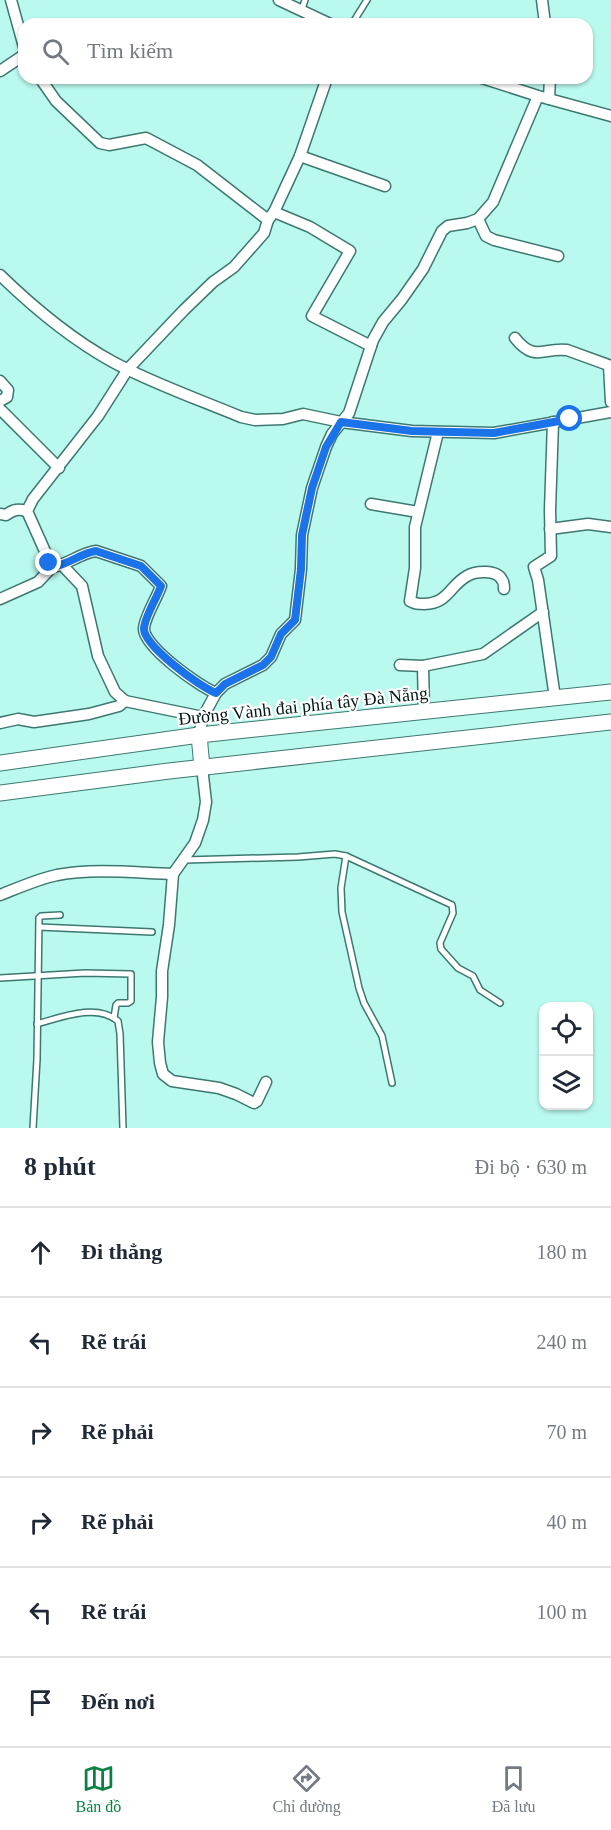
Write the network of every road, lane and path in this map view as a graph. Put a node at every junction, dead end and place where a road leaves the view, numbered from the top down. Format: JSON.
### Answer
{"nodes":[{"id":1,"x":10,"y":0,"type":"edge"},
{"id":2,"x":279,"y":0,"type":"edge"},
{"id":3,"x":367,"y":0,"type":"edge"},
{"id":4,"x":542,"y":0,"type":"edge"},
{"id":5,"x":304,"y":5,"type":"edge"},
{"id":6,"x":322,"y":18,"type":"edge"},
{"id":7,"x":356,"y":18,"type":"edge"},
{"id":8,"x":544,"y":18,"type":"edge"},
{"id":9,"x":18,"y":27,"type":"edge"},
{"id":10,"x":18,"y":59,"type":"edge"},
{"id":11,"x":0,"y":71,"type":"edge"},
{"id":12,"x":44,"y":84,"type":"edge"},
{"id":13,"x":325,"y":84,"type":"edge"},
{"id":14,"x":501,"y":84,"type":"edge"},
{"id":15,"x":550,"y":84,"type":"edge"},
{"id":16,"x":538,"y":96,"type":"junction"},
{"id":17,"x":549,"y":99,"type":"junction"},
{"id":18,"x":611,"y":116,"type":"edge"},
{"id":19,"x":300,"y":156,"type":"junction"},
{"id":20,"x":385,"y":186,"type":"dead end"},
{"id":21,"x":271,"y":216,"type":"junction"},
{"id":22,"x":478,"y":219,"type":"junction"},
{"id":23,"x":558,"y":256,"type":"dead end"},
{"id":24,"x":0,"y":275,"type":"edge"},
{"id":25,"x":515,"y":338,"type":"dead end"},
{"id":26,"x":371,"y":346,"type":"junction"},
{"id":27,"x":610,"y":366,"type":"edge"},
{"id":28,"x":128,"y":369,"type":"junction"},
{"id":29,"x":0,"y":381,"type":"edge"},
{"id":30,"x":0,"y":401,"type":"edge"},
{"id":31,"x":611,"y":402,"type":"edge"},
{"id":32,"x":0,"y":409,"type":"edge"},
{"id":33,"x":611,"y":412,"type":"edge"},
{"id":34,"x":341,"y":422,"type":"junction"},
{"id":35,"x":552,"y":422,"type":"junction"},
{"id":36,"x":438,"y":432,"type":"junction"},
{"id":37,"x":59,"y":468,"type":"junction"},
{"id":38,"x":371,"y":504,"type":"dead end"},
{"id":39,"x":27,"y":511,"type":"junction"},
{"id":40,"x":418,"y":512,"type":"junction"},
{"id":41,"x":0,"y":514,"type":"edge"},
{"id":42,"x":611,"y":527,"type":"edge"},
{"id":43,"x":550,"y":529,"type":"junction"},
{"id":44,"x":57,"y":566,"type":"junction"},
{"id":45,"x":504,"y":589,"type":"dead end"},
{"id":46,"x":0,"y":599,"type":"edge"},
{"id":47,"x":543,"y":612,"type":"junction"},
{"id":48,"x":400,"y":665,"type":"dead end"},
{"id":49,"x":423,"y":666,"type":"junction"},
{"id":50,"x":611,"y":692,"type":"edge"},
{"id":51,"x":216,"y":693,"type":"junction"},
{"id":52,"x":555,"y":698,"type":"junction"},
{"id":53,"x":125,"y":701,"type":"junction"},
{"id":54,"x":424,"y":713,"type":"junction"},
{"id":55,"x":202,"y":717,"type":"junction"},
{"id":56,"x":611,"y":722,"type":"edge"},
{"id":57,"x":0,"y":723,"type":"edge"},
{"id":58,"x":198,"y":735,"type":"junction"},
{"id":59,"x":0,"y":763,"type":"edge"},
{"id":60,"x":202,"y":767,"type":"junction"},
{"id":61,"x":0,"y":793,"type":"edge"},
{"id":62,"x":346,"y":856,"type":"junction"},
{"id":63,"x":184,"y":860,"type":"junction"},
{"id":64,"x":173,"y":874,"type":"junction"},
{"id":65,"x":0,"y":895,"type":"edge"},
{"id":66,"x":60,"y":915,"type":"dead end"},
{"id":67,"x":39,"y":927,"type":"junction"},
{"id":68,"x":152,"y":932,"type":"dead end"},
{"id":69,"x":38,"y":975,"type":"junction"},
{"id":70,"x":0,"y":978,"type":"edge"},
{"id":71,"x":500,"y":1003,"type":"dead end"},
{"id":72,"x":114,"y":1018,"type":"junction"},
{"id":73,"x":37,"y":1024,"type":"junction"},
{"id":74,"x":266,"y":1082,"type":"dead end"},
{"id":75,"x":392,"y":1083,"type":"dead end"},
{"id":76,"x":33,"y":1128,"type":"edge"},
{"id":77,"x":123,"y":1128,"type":"edge"}],
"edges":[{"from":1,"to":9,"type":"street"},
{"from":2,"to":5,"type":"street"},
{"from":3,"to":7,"type":"lane"},
{"from":4,"to":8,"type":"street"},
{"from":5,"to":6,"type":"street"},
{"from":10,"to":11,"type":"street"},
{"from":12,"to":21,"type":"street"},
{"from":13,"to":19,"type":"street"},
{"from":14,"to":16,"type":"street"},
{"from":15,"to":17,"type":"street"},
{"from":16,"to":17,"type":"street"},
{"from":16,"to":22,"type":"street"},
{"from":17,"to":18,"type":"street"},
{"from":19,"to":20,"type":"street"},
{"from":19,"to":21,"type":"street"},
{"from":21,"to":26,"type":"street"},
{"from":21,"to":28,"type":"street"},
{"from":22,"to":23,"type":"street"},
{"from":22,"to":26,"type":"street"},
{"from":24,"to":28,"type":"street"},
{"from":25,"to":27,"type":"street"},
{"from":26,"to":34,"type":"street"},
{"from":27,"to":31,"type":"street"},
{"from":28,"to":34,"type":"street"},
{"from":28,"to":37,"type":"street"},
{"from":29,"to":30,"type":"street"},
{"from":32,"to":37,"type":"street"},
{"from":33,"to":35,"type":"street"},
{"from":34,"to":36,"type":"street"},
{"from":34,"to":51,"type":"street"},
{"from":35,"to":36,"type":"street"},
{"from":35,"to":43,"type":"street"},
{"from":36,"to":40,"type":"street"},
{"from":37,"to":39,"type":"street"},
{"from":38,"to":40,"type":"street"},
{"from":39,"to":41,"type":"street"},
{"from":39,"to":44,"type":"street"},
{"from":40,"to":45,"type":"street"},
{"from":42,"to":43,"type":"street"},
{"from":43,"to":47,"type":"street"},
{"from":44,"to":46,"type":"street"},
{"from":44,"to":51,"type":"street"},
{"from":44,"to":53,"type":"street"},
{"from":47,"to":49,"type":"street"},
{"from":47,"to":52,"type":"street"},
{"from":48,"to":49,"type":"street"},
{"from":49,"to":54,"type":"street"},
{"from":50,"to":52,"type":"main road","name":"Đường Vành đai phía tây Đà Nẵng"},
{"from":51,"to":55,"type":"street"},
{"from":52,"to":54,"type":"main road","name":"Đường Vành đai phía tây Đà Nẵng"},
{"from":53,"to":55,"type":"street"},
{"from":53,"to":57,"type":"street"},
{"from":54,"to":58,"type":"main road","name":"Đường Vành đai phía tây Đà Nẵng"},
{"from":55,"to":58,"type":"street"},
{"from":56,"to":60,"type":"main road"},
{"from":58,"to":59,"type":"main road","name":"Đường Vành đai phía tây Đà Nẵng"},
{"from":58,"to":60,"type":"main road"},
{"from":60,"to":61,"type":"main road"},
{"from":60,"to":63,"type":"street"},
{"from":62,"to":63,"type":"lane"},
{"from":62,"to":71,"type":"lane"},
{"from":62,"to":75,"type":"lane"},
{"from":63,"to":64,"type":"street"},
{"from":64,"to":65,"type":"street"},
{"from":64,"to":74,"type":"street"},
{"from":66,"to":67,"type":"lane"},
{"from":67,"to":68,"type":"lane"},
{"from":67,"to":69,"type":"lane"},
{"from":69,"to":70,"type":"lane"},
{"from":69,"to":72,"type":"lane"},
{"from":69,"to":73,"type":"lane"},
{"from":72,"to":73,"type":"lane"},
{"from":72,"to":77,"type":"lane"},
{"from":73,"to":76,"type":"lane"}]}
